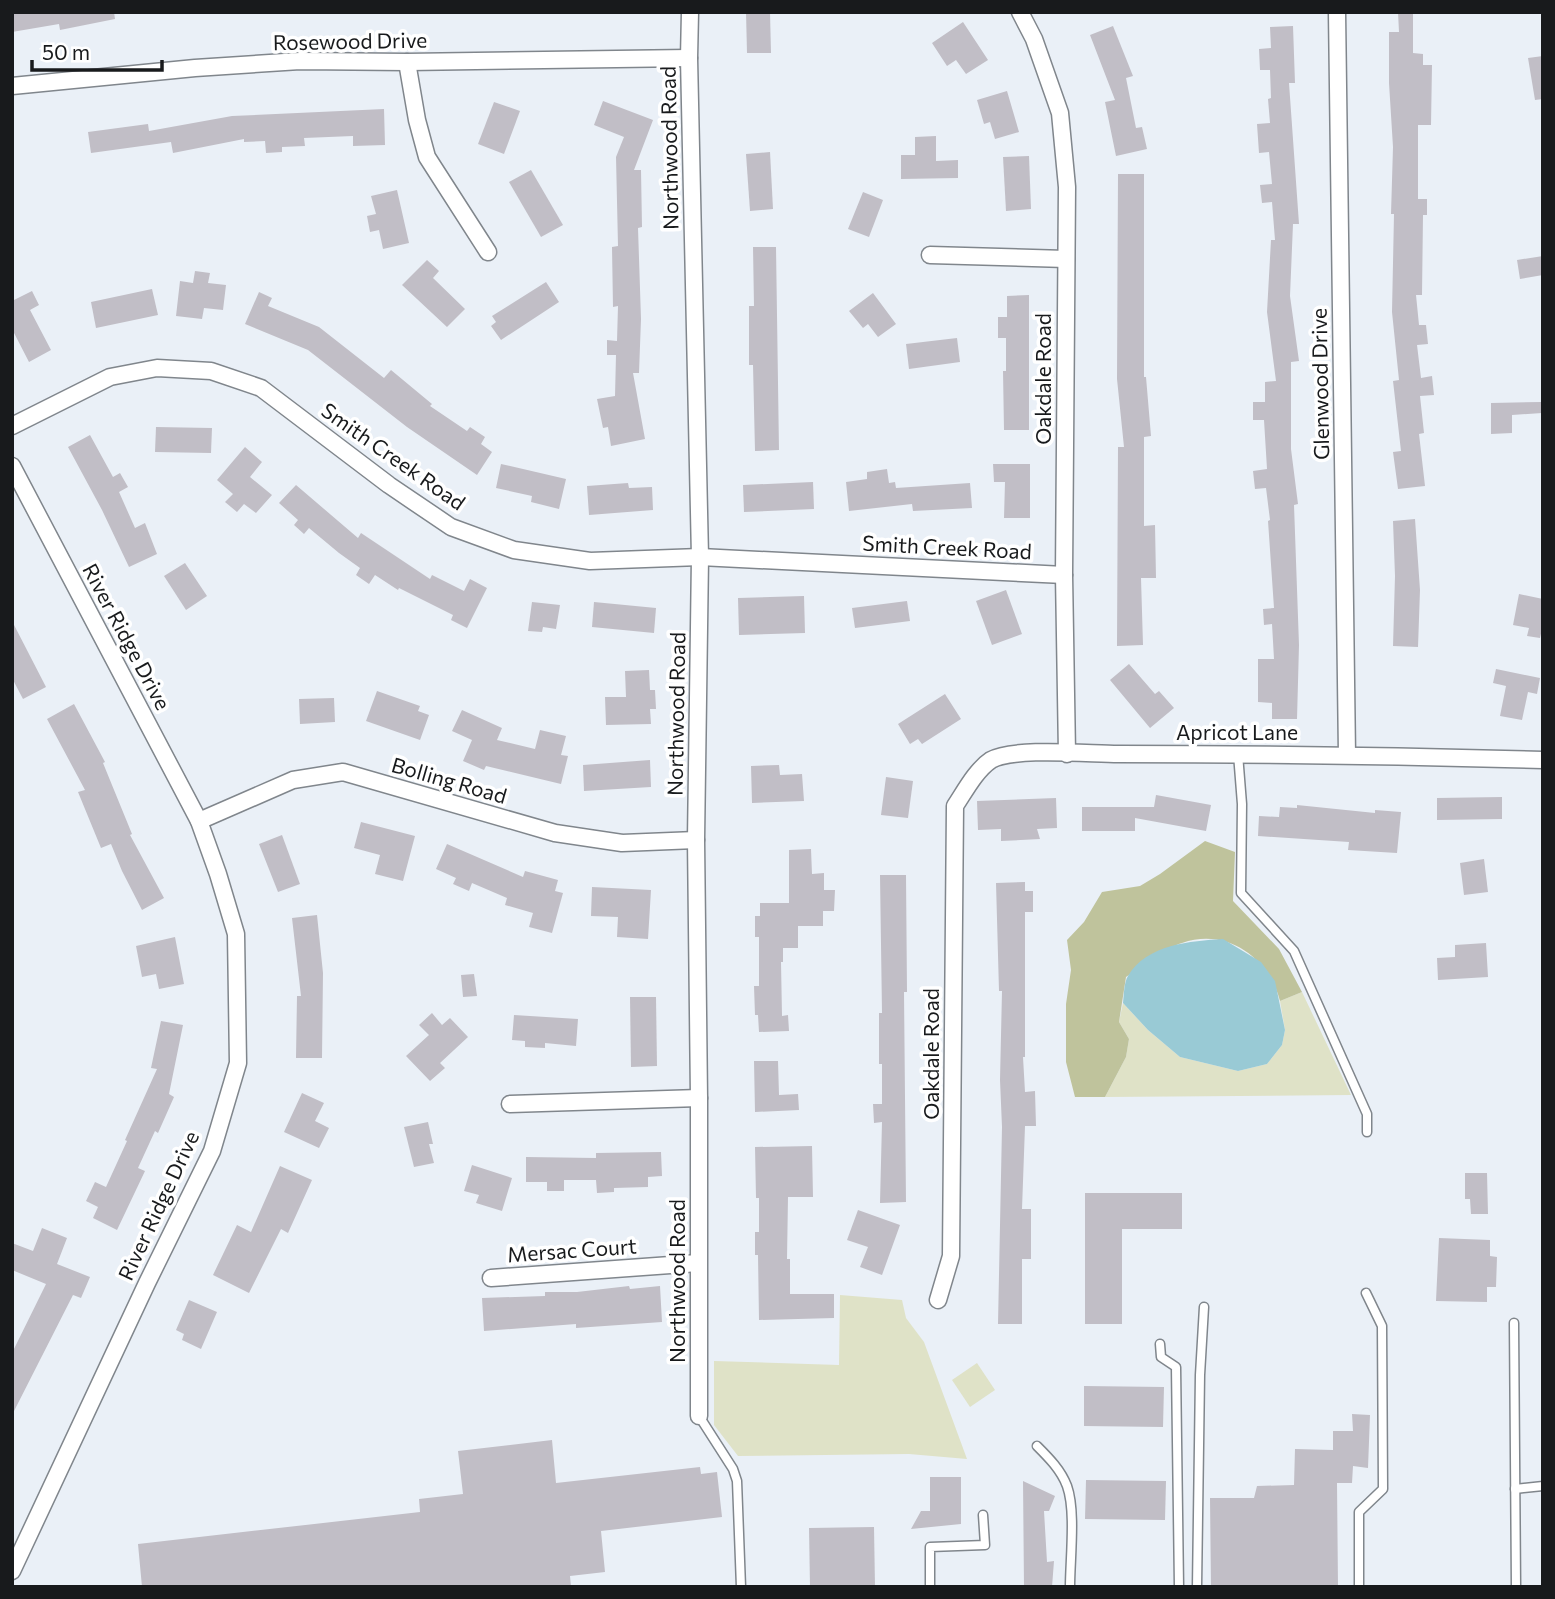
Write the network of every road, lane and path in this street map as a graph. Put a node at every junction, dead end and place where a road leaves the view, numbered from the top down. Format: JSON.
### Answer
{"nodes":[{"id":1,"x":690,"y":12,"type":"edge"},
{"id":2,"x":1020,"y":12,"type":"edge"},
{"id":3,"x":1337,"y":12,"type":"edge"},
{"id":4,"x":689,"y":58,"type":"junction"},
{"id":5,"x":407,"y":62,"type":"junction"},
{"id":6,"x":12,"y":86,"type":"edge"},
{"id":7,"x":488,"y":251,"type":"dead end"},
{"id":8,"x":930,"y":255,"type":"dead end"},
{"id":9,"x":1066,"y":259,"type":"junction"},
{"id":10,"x":12,"y":426,"type":"edge"},
{"id":11,"x":12,"y":466,"type":"edge"},
{"id":12,"x":700,"y":557,"type":"junction"},
{"id":13,"x":1064,"y":575,"type":"junction"},
{"id":14,"x":1067,"y":754,"type":"junction"},
{"id":15,"x":1238,"y":754,"type":"junction"},
{"id":16,"x":1347,"y":755,"type":"junction"},
{"id":17,"x":1543,"y":760,"type":"edge"},
{"id":18,"x":955,"y":806,"type":"joint"},
{"id":19,"x":199,"y":821,"type":"junction"},
{"id":20,"x":696,"y":840,"type":"junction"},
{"id":21,"x":699,"y":1098,"type":"junction"},
{"id":22,"x":510,"y":1104,"type":"dead end"},
{"id":23,"x":1367,"y":1132,"type":"dead end"},
{"id":24,"x":698,"y":1263,"type":"junction"},
{"id":25,"x":491,"y":1278,"type":"dead end"},
{"id":26,"x":1366,"y":1293,"type":"dead end"},
{"id":27,"x":937,"y":1300,"type":"dead end"},
{"id":28,"x":1204,"y":1307,"type":"dead end"},
{"id":29,"x":1514,"y":1323,"type":"dead end"},
{"id":30,"x":1160,"y":1344,"type":"dead end"},
{"id":31,"x":699,"y":1416,"type":"joint"},
{"id":32,"x":1037,"y":1446,"type":"dead end"},
{"id":33,"x":1543,"y":1486,"type":"edge"},
{"id":34,"x":1516,"y":1489,"type":"junction"},
{"id":35,"x":983,"y":1516,"type":"dead end"},
{"id":36,"x":12,"y":1571,"type":"edge"},
{"id":37,"x":741,"y":1587,"type":"edge"},
{"id":38,"x":930,"y":1587,"type":"edge"},
{"id":39,"x":1070,"y":1587,"type":"edge"},
{"id":40,"x":1179,"y":1587,"type":"edge"},
{"id":41,"x":1197,"y":1587,"type":"edge"},
{"id":42,"x":1359,"y":1587,"type":"edge"},
{"id":43,"x":1516,"y":1587,"type":"edge"}],
"edges":[{"from":1,"to":4,"type":"street","name":"Northwood Road"},
{"from":2,"to":9,"type":"street","name":"Oakdale Road"},
{"from":3,"to":16,"type":"street","name":"Glenwood Drive"},
{"from":4,"to":5,"type":"street","name":"Rosewood Drive"},
{"from":4,"to":12,"type":"street","name":"Northwood Road"},
{"from":5,"to":6,"type":"street","name":"Rosewood Drive"},
{"from":5,"to":7,"type":"street"},
{"from":8,"to":9,"type":"street"},
{"from":9,"to":13,"type":"street","name":"Oakdale Road"},
{"from":10,"to":12,"type":"street","name":"Smith Creek Road"},
{"from":11,"to":19,"type":"street","name":"River Ridge Drive"},
{"from":12,"to":13,"type":"street","name":"Smith Creek Road"},
{"from":12,"to":20,"type":"street","name":"Northwood Road"},
{"from":13,"to":14,"type":"street","name":"Oakdale Road"},
{"from":14,"to":15,"type":"street","name":"Apricot Lane"},
{"from":14,"to":18,"type":"street","name":"Apricot Lane"},
{"from":15,"to":16,"type":"street","name":"Apricot Lane"},
{"from":15,"to":23,"type":"lane"},
{"from":16,"to":17,"type":"street","name":"Apricot Lane"},
{"from":18,"to":27,"type":"street","name":"Oakdale Road"},
{"from":19,"to":20,"type":"street","name":"Bolling Road"},
{"from":19,"to":36,"type":"street","name":"River Ridge Drive"},
{"from":20,"to":21,"type":"street","name":"Northwood Road"},
{"from":21,"to":22,"type":"street"},
{"from":21,"to":24,"type":"street","name":"Northwood Road"},
{"from":24,"to":25,"type":"street","name":"Mersac Court"},
{"from":24,"to":31,"type":"street","name":"Northwood Road"},
{"from":26,"to":42,"type":"lane"},
{"from":28,"to":41,"type":"lane"},
{"from":29,"to":34,"type":"lane"},
{"from":30,"to":40,"type":"lane"},
{"from":31,"to":37,"type":"lane"},
{"from":32,"to":39,"type":"lane"},
{"from":33,"to":34,"type":"lane"},
{"from":34,"to":43,"type":"lane"},
{"from":35,"to":38,"type":"lane"}]}
